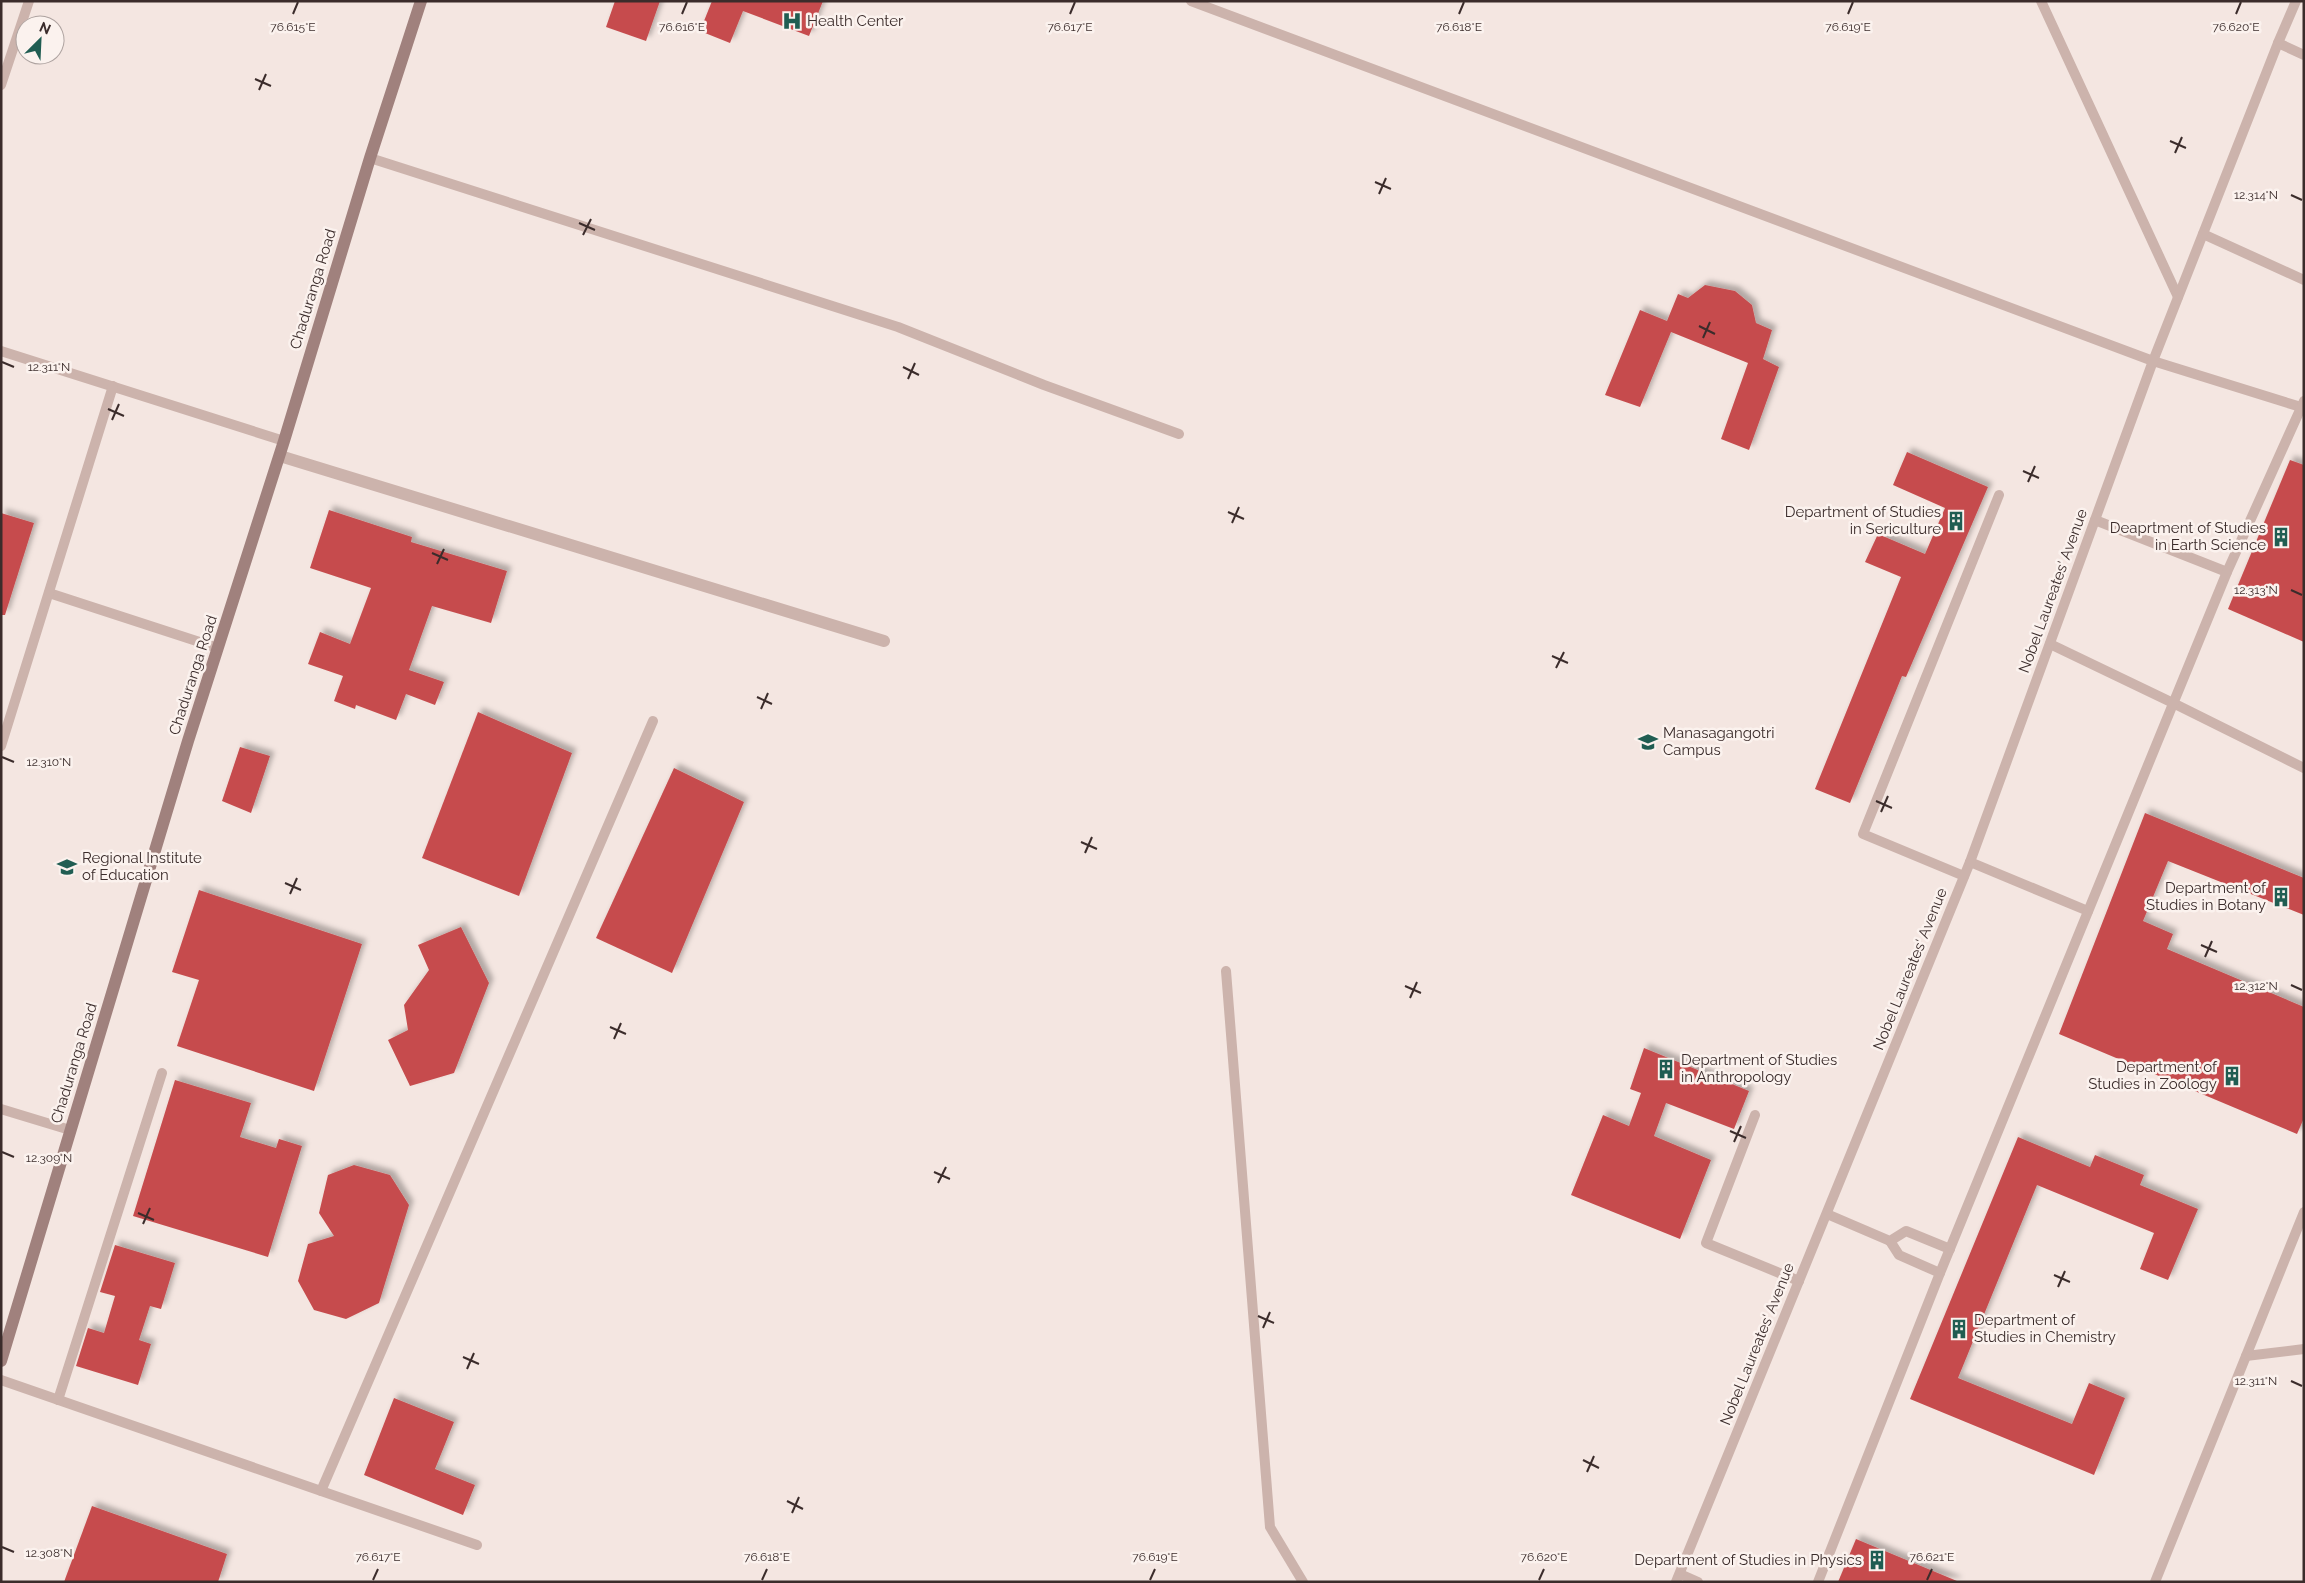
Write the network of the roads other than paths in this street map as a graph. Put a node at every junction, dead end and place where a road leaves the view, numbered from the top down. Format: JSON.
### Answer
{"nodes":[{"id":1,"x":29,"y":1,"type":"edge"},
{"id":2,"x":421,"y":1,"type":"edge"},
{"id":3,"x":1191,"y":1,"type":"edge"},
{"id":4,"x":2041,"y":1,"type":"edge"},
{"id":5,"x":2296,"y":1,"type":"edge"},
{"id":6,"x":2278,"y":43,"type":"junction"},
{"id":7,"x":2304,"y":55,"type":"edge"},
{"id":8,"x":1,"y":85,"type":"edge"},
{"id":9,"x":370,"y":158,"type":"junction"},
{"id":10,"x":2202,"y":234,"type":"junction"},
{"id":11,"x":2304,"y":280,"type":"edge"},
{"id":12,"x":2178,"y":297,"type":"junction"},
{"id":13,"x":1,"y":351,"type":"edge"},
{"id":14,"x":2153,"y":361,"type":"junction"},
{"id":15,"x":113,"y":386,"type":"junction"},
{"id":16,"x":2303,"y":405,"type":"edge"},
{"id":17,"x":1179,"y":434,"type":"dead end"},
{"id":18,"x":284,"y":441,"type":"junction"},
{"id":19,"x":280,"y":456,"type":"junction"},
{"id":20,"x":1999,"y":495,"type":"dead end"},
{"id":21,"x":2095,"y":520,"type":"junction"},
{"id":22,"x":2226,"y":572,"type":"junction"},
{"id":23,"x":49,"y":593,"type":"junction"},
{"id":24,"x":884,"y":641,"type":"dead end"},
{"id":25,"x":2050,"y":644,"type":"junction"},
{"id":26,"x":218,"y":648,"type":"junction"},
{"id":27,"x":2173,"y":702,"type":"junction"},
{"id":28,"x":653,"y":722,"type":"dead end"},
{"id":29,"x":1,"y":746,"type":"edge"},
{"id":30,"x":2304,"y":768,"type":"edge"},
{"id":31,"x":1970,"y":862,"type":"junction"},
{"id":32,"x":1964,"y":876,"type":"junction"},
{"id":33,"x":2088,"y":911,"type":"junction"},
{"id":34,"x":1226,"y":971,"type":"dead end"},
{"id":35,"x":162,"y":1073,"type":"dead end"},
{"id":36,"x":1,"y":1109,"type":"edge"},
{"id":37,"x":1755,"y":1115,"type":"dead end"},
{"id":38,"x":70,"y":1130,"type":"junction"},
{"id":39,"x":1826,"y":1214,"type":"junction"},
{"id":40,"x":2303,"y":1218,"type":"edge"},
{"id":41,"x":1890,"y":1241,"type":"junction"},
{"id":42,"x":1950,"y":1249,"type":"junction"},
{"id":43,"x":1940,"y":1273,"type":"junction"},
{"id":44,"x":1799,"y":1281,"type":"junction"},
{"id":45,"x":2304,"y":1349,"type":"edge"},
{"id":46,"x":2246,"y":1356,"type":"junction"},
{"id":47,"x":1,"y":1361,"type":"edge"},
{"id":48,"x":1,"y":1380,"type":"edge"},
{"id":49,"x":58,"y":1400,"type":"junction"},
{"id":50,"x":321,"y":1491,"type":"junction"},
{"id":51,"x":477,"y":1545,"type":"dead end"},
{"id":52,"x":1678,"y":1578,"type":"edge"},
{"id":53,"x":1303,"y":1582,"type":"edge"},
{"id":54,"x":1698,"y":1582,"type":"edge"},
{"id":55,"x":1818,"y":1582,"type":"edge"},
{"id":56,"x":2155,"y":1582,"type":"edge"}],
"edges":[{"from":1,"to":8,"type":"lane"},
{"from":2,"to":9,"type":"street","name":"Chaduranga Road"},
{"from":3,"to":14,"type":"lane"},
{"from":4,"to":12,"type":"lane"},
{"from":5,"to":6,"type":"lane","name":"Nobel Laureates' Avenue"},
{"from":6,"to":7,"type":"lane"},
{"from":6,"to":10,"type":"lane","name":"Nobel Laureates' Avenue"},
{"from":9,"to":17,"type":"lane"},
{"from":9,"to":18,"type":"street","name":"Chaduranga Road"},
{"from":10,"to":11,"type":"lane"},
{"from":10,"to":12,"type":"lane","name":"Nobel Laureates' Avenue"},
{"from":12,"to":14,"type":"lane","name":"Nobel Laureates' Avenue"},
{"from":13,"to":15,"type":"lane"},
{"from":14,"to":16,"type":"lane"},
{"from":14,"to":21,"type":"lane","name":"Nobel Laureates' Avenue"},
{"from":15,"to":18,"type":"lane"},
{"from":15,"to":23,"type":"lane"},
{"from":16,"to":22,"type":"lane"},
{"from":18,"to":19,"type":"street","name":"Chaduranga Road"},
{"from":19,"to":24,"type":"street"},
{"from":19,"to":26,"type":"street","name":"Chaduranga Road"},
{"from":20,"to":32,"type":"lane"},
{"from":21,"to":22,"type":"lane"},
{"from":21,"to":25,"type":"lane","name":"Nobel Laureates' Avenue"},
{"from":22,"to":27,"type":"lane"},
{"from":23,"to":26,"type":"lane"},
{"from":23,"to":29,"type":"lane"},
{"from":25,"to":27,"type":"lane"},
{"from":25,"to":31,"type":"lane","name":"Nobel Laureates' Avenue"},
{"from":26,"to":38,"type":"street","name":"Chaduranga Road"},
{"from":27,"to":30,"type":"lane"},
{"from":27,"to":33,"type":"lane"},
{"from":28,"to":50,"type":"lane"},
{"from":31,"to":32,"type":"lane","name":"Nobel Laureates' Avenue"},
{"from":31,"to":33,"type":"lane"},
{"from":32,"to":39,"type":"lane","name":"Nobel Laureates' Avenue"},
{"from":33,"to":42,"type":"lane"},
{"from":34,"to":53,"type":"lane"},
{"from":35,"to":49,"type":"lane"},
{"from":36,"to":38,"type":"lane"},
{"from":37,"to":44,"type":"lane"},
{"from":38,"to":47,"type":"street","name":"Chaduranga Road"},
{"from":39,"to":41,"type":"lane"},
{"from":39,"to":44,"type":"lane","name":"Nobel Laureates' Avenue"},
{"from":40,"to":46,"type":"lane"},
{"from":41,"to":42,"type":"lane"},
{"from":41,"to":43,"type":"lane"},
{"from":42,"to":43,"type":"lane"},
{"from":43,"to":55,"type":"lane"},
{"from":44,"to":52,"type":"lane","name":"Nobel Laureates' Avenue"},
{"from":45,"to":46,"type":"lane"},
{"from":46,"to":56,"type":"lane"},
{"from":48,"to":49,"type":"lane"},
{"from":49,"to":50,"type":"lane"},
{"from":50,"to":51,"type":"lane"},
{"from":52,"to":54,"type":"lane"}]}
